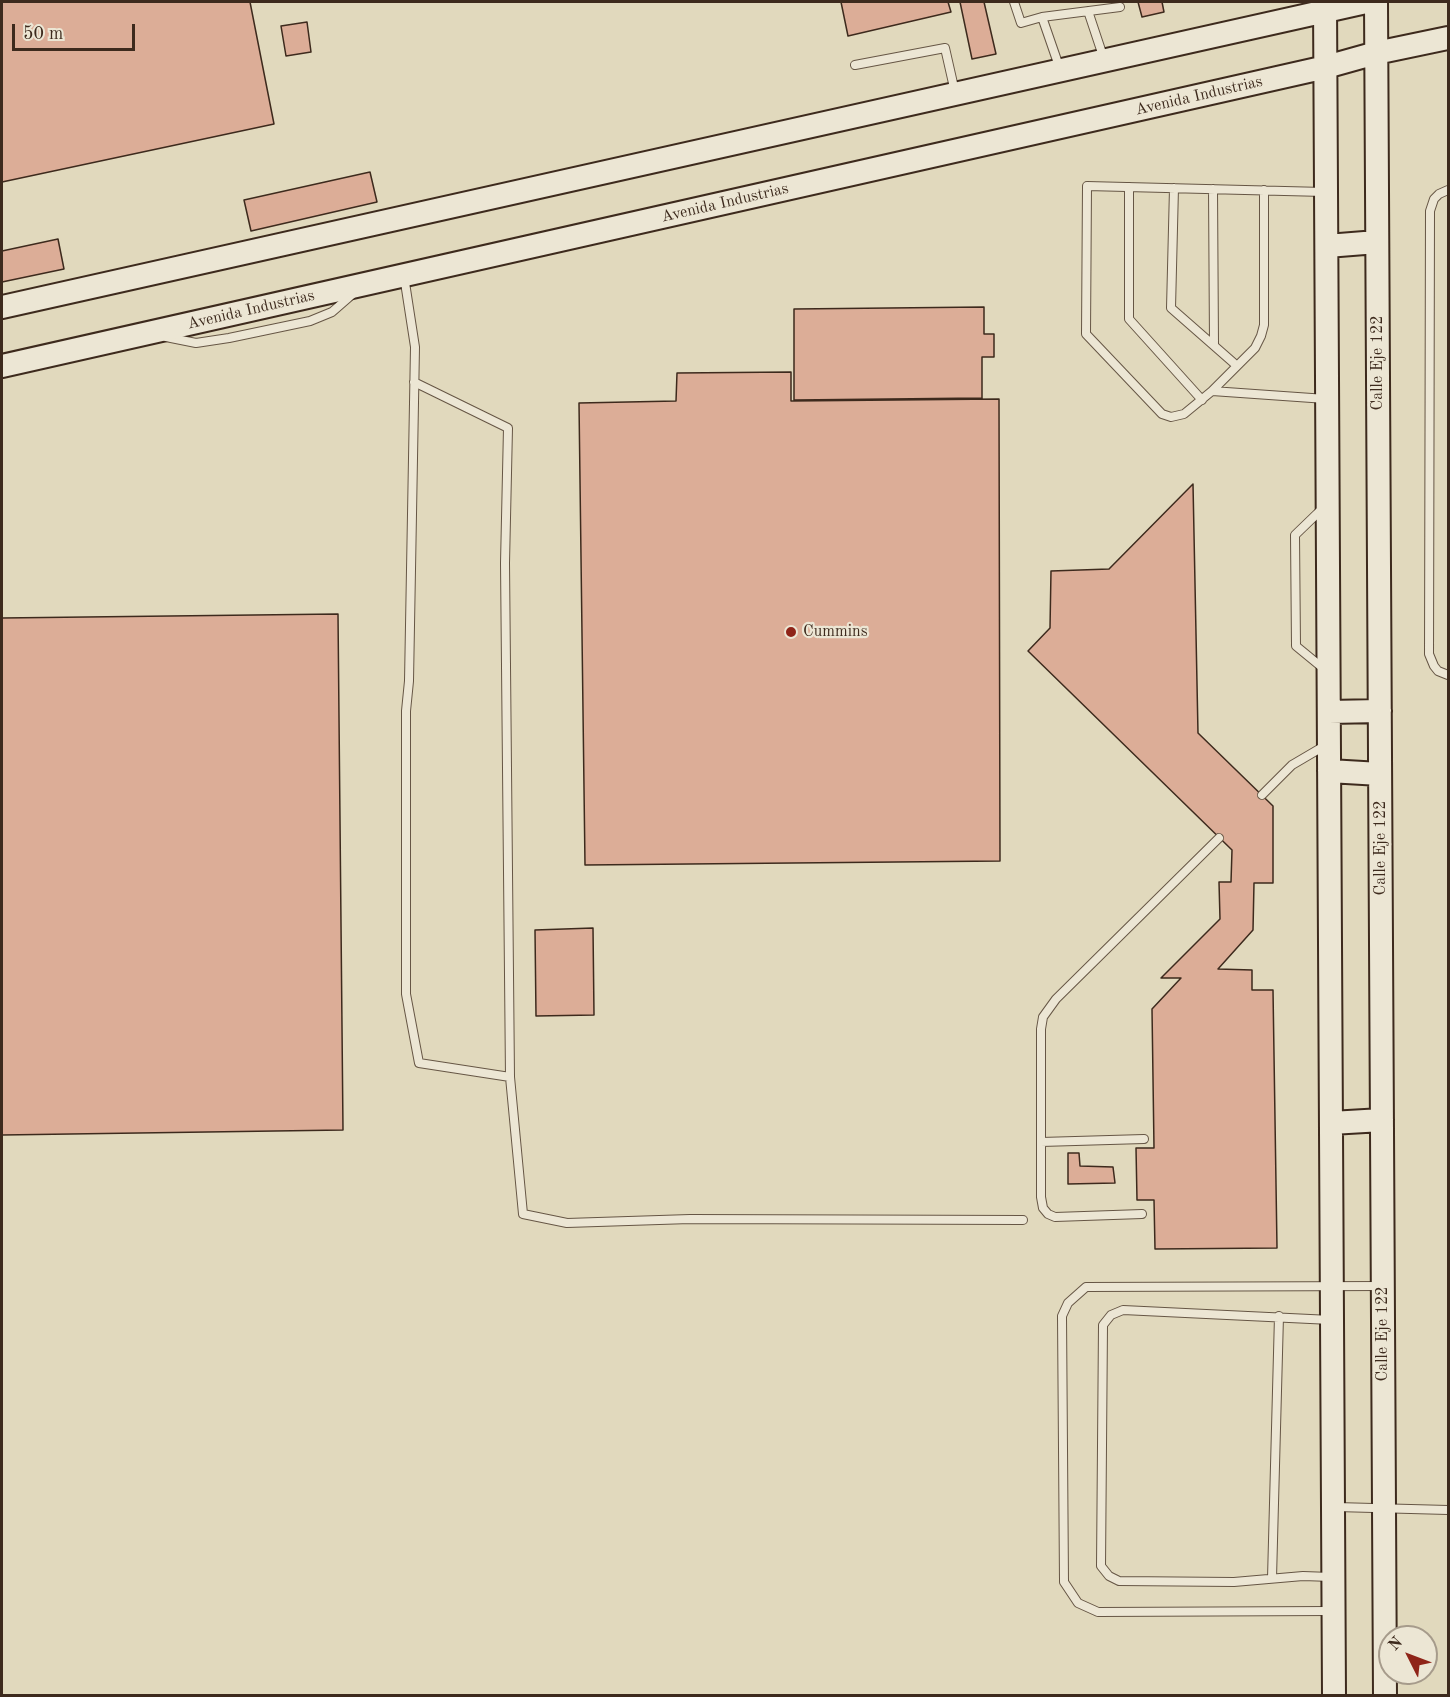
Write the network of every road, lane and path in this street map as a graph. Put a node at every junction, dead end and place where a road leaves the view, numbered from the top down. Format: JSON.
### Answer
{"nodes":[{"id":1,"x":1014,"y":2,"type":"edge"},
{"id":2,"x":1366,"y":2,"type":"edge"},
{"id":3,"x":1376,"y":2,"type":"edge"},
{"id":4,"x":1325,"y":6,"type":"edge"},
{"id":5,"x":1120,"y":7,"type":"dead end"},
{"id":6,"x":1088,"y":11,"type":"junction"},
{"id":7,"x":1042,"y":17,"type":"junction"},
{"id":8,"x":1449,"y":38,"type":"edge"},
{"id":9,"x":1376,"y":53,"type":"junction"},
{"id":10,"x":1104,"y":60,"type":"junction"},
{"id":11,"x":855,"y":64,"type":"dead end"},
{"id":12,"x":1326,"y":68,"type":"junction"},
{"id":13,"x":1060,"y":70,"type":"junction"},
{"id":14,"x":956,"y":94,"type":"junction"},
{"id":15,"x":1129,"y":187,"type":"junction"},
{"id":16,"x":1174,"y":188,"type":"junction"},
{"id":17,"x":1213,"y":189,"type":"junction"},
{"id":18,"x":1264,"y":190,"type":"junction"},
{"id":19,"x":1449,"y":190,"type":"edge"},
{"id":20,"x":1326,"y":192,"type":"junction"},
{"id":21,"x":1377,"y":242,"type":"junction"},
{"id":22,"x":1326,"y":246,"type":"junction"},
{"id":23,"x":404,"y":276,"type":"junction"},
{"id":24,"x":2,"y":307,"type":"edge"},
{"id":25,"x":1214,"y":344,"type":"junction"},
{"id":26,"x":1236,"y":365,"type":"junction"},
{"id":27,"x":2,"y":366,"type":"edge"},
{"id":28,"x":414,"y":382,"type":"junction"},
{"id":29,"x":1212,"y":391,"type":"junction"},
{"id":30,"x":1327,"y":399,"type":"junction"},
{"id":31,"x":1202,"y":400,"type":"junction"},
{"id":32,"x":1328,"y":502,"type":"junction"},
{"id":33,"x":1329,"y":673,"type":"junction"},
{"id":34,"x":1449,"y":675,"type":"edge"},
{"id":35,"x":1380,"y":711,"type":"junction"},
{"id":36,"x":1329,"y":712,"type":"junction"},
{"id":37,"x":1329,"y":743,"type":"junction"},
{"id":38,"x":1329,"y":771,"type":"junction"},
{"id":39,"x":1380,"y":774,"type":"junction"},
{"id":40,"x":1262,"y":795,"type":"dead end"},
{"id":41,"x":1218,"y":838,"type":"dead end"},
{"id":42,"x":510,"y":1077,"type":"junction"},
{"id":43,"x":1382,"y":1120,"type":"junction"},
{"id":44,"x":1331,"y":1123,"type":"junction"},
{"id":45,"x":1144,"y":1139,"type":"dead end"},
{"id":46,"x":1041,"y":1142,"type":"junction"},
{"id":47,"x":1142,"y":1214,"type":"dead end"},
{"id":48,"x":1023,"y":1220,"type":"dead end"},
{"id":49,"x":1332,"y":1286,"type":"junction"},
{"id":50,"x":1383,"y":1286,"type":"junction"},
{"id":51,"x":1279,"y":1316,"type":"junction"},
{"id":52,"x":1332,"y":1320,"type":"junction"},
{"id":53,"x":1333,"y":1507,"type":"junction"},
{"id":54,"x":1384,"y":1509,"type":"junction"},
{"id":55,"x":1449,"y":1510,"type":"edge"},
{"id":56,"x":1334,"y":1577,"type":"junction"},
{"id":57,"x":1272,"y":1578,"type":"junction"},
{"id":58,"x":1334,"y":1611,"type":"junction"},
{"id":59,"x":1334,"y":1695,"type":"edge"},
{"id":60,"x":1385,"y":1695,"type":"edge"}],
"edges":[{"from":1,"to":7,"type":"lane"},
{"from":2,"to":4,"type":"main road"},
{"from":3,"to":9,"type":"main road","name":"Calle Eje 122"},
{"from":4,"to":10,"type":"main road"},
{"from":4,"to":12,"type":"main road"},
{"from":5,"to":6,"type":"lane"},
{"from":6,"to":7,"type":"lane"},
{"from":6,"to":10,"type":"lane"},
{"from":7,"to":13,"type":"lane"},
{"from":8,"to":9,"type":"main road","name":"Avenida Industrias"},
{"from":9,"to":12,"type":"main road","name":"Avenida Industrias"},
{"from":9,"to":21,"type":"main road","name":"Calle Eje 122"},
{"from":10,"to":13,"type":"main road"},
{"from":11,"to":14,"type":"lane"},
{"from":12,"to":20,"type":"main road"},
{"from":12,"to":23,"type":"main road","name":"Avenida Industrias"},
{"from":13,"to":14,"type":"main road"},
{"from":14,"to":24,"type":"main road"},
{"from":15,"to":16,"type":"lane"},
{"from":15,"to":31,"type":"lane"},
{"from":15,"to":31,"type":"lane"},
{"from":16,"to":17,"type":"lane"},
{"from":16,"to":25,"type":"lane"},
{"from":17,"to":18,"type":"lane"},
{"from":17,"to":25,"type":"lane"},
{"from":18,"to":20,"type":"lane"},
{"from":18,"to":26,"type":"lane"},
{"from":19,"to":34,"type":"lane"},
{"from":20,"to":22,"type":"main road"},
{"from":21,"to":22,"type":"main road"},
{"from":21,"to":35,"type":"main road","name":"Calle Eje 122"},
{"from":22,"to":30,"type":"main road"},
{"from":23,"to":27,"type":"main road","name":"Avenida Industrias"},
{"from":23,"to":28,"type":"lane"},
{"from":25,"to":26,"type":"lane"},
{"from":26,"to":29,"type":"lane"},
{"from":28,"to":42,"type":"lane"},
{"from":28,"to":42,"type":"lane"},
{"from":29,"to":30,"type":"lane"},
{"from":29,"to":31,"type":"lane"},
{"from":30,"to":32,"type":"main road"},
{"from":32,"to":33,"type":"main road"},
{"from":32,"to":33,"type":"lane"},
{"from":33,"to":36,"type":"main road"},
{"from":35,"to":36,"type":"main road"},
{"from":35,"to":39,"type":"main road","name":"Calle Eje 122"},
{"from":36,"to":37,"type":"main road"},
{"from":37,"to":38,"type":"main road"},
{"from":37,"to":40,"type":"lane"},
{"from":38,"to":39,"type":"main road"},
{"from":38,"to":44,"type":"main road"},
{"from":39,"to":43,"type":"main road","name":"Calle Eje 122"},
{"from":41,"to":46,"type":"lane"},
{"from":42,"to":48,"type":"lane"},
{"from":43,"to":44,"type":"main road"},
{"from":43,"to":50,"type":"main road","name":"Calle Eje 122"},
{"from":44,"to":49,"type":"main road"},
{"from":45,"to":46,"type":"lane"},
{"from":46,"to":47,"type":"lane"},
{"from":49,"to":50,"type":"lane"},
{"from":49,"to":52,"type":"main road"},
{"from":49,"to":58,"type":"lane"},
{"from":50,"to":54,"type":"main road","name":"Calle Eje 122"},
{"from":51,"to":52,"type":"lane"},
{"from":51,"to":57,"type":"lane"},
{"from":51,"to":57,"type":"lane"},
{"from":52,"to":53,"type":"main road"},
{"from":53,"to":54,"type":"lane"},
{"from":53,"to":56,"type":"main road"},
{"from":54,"to":55,"type":"lane"},
{"from":54,"to":60,"type":"main road","name":"Calle Eje 122"},
{"from":56,"to":57,"type":"lane"},
{"from":56,"to":58,"type":"main road"},
{"from":58,"to":59,"type":"main road"}]}
